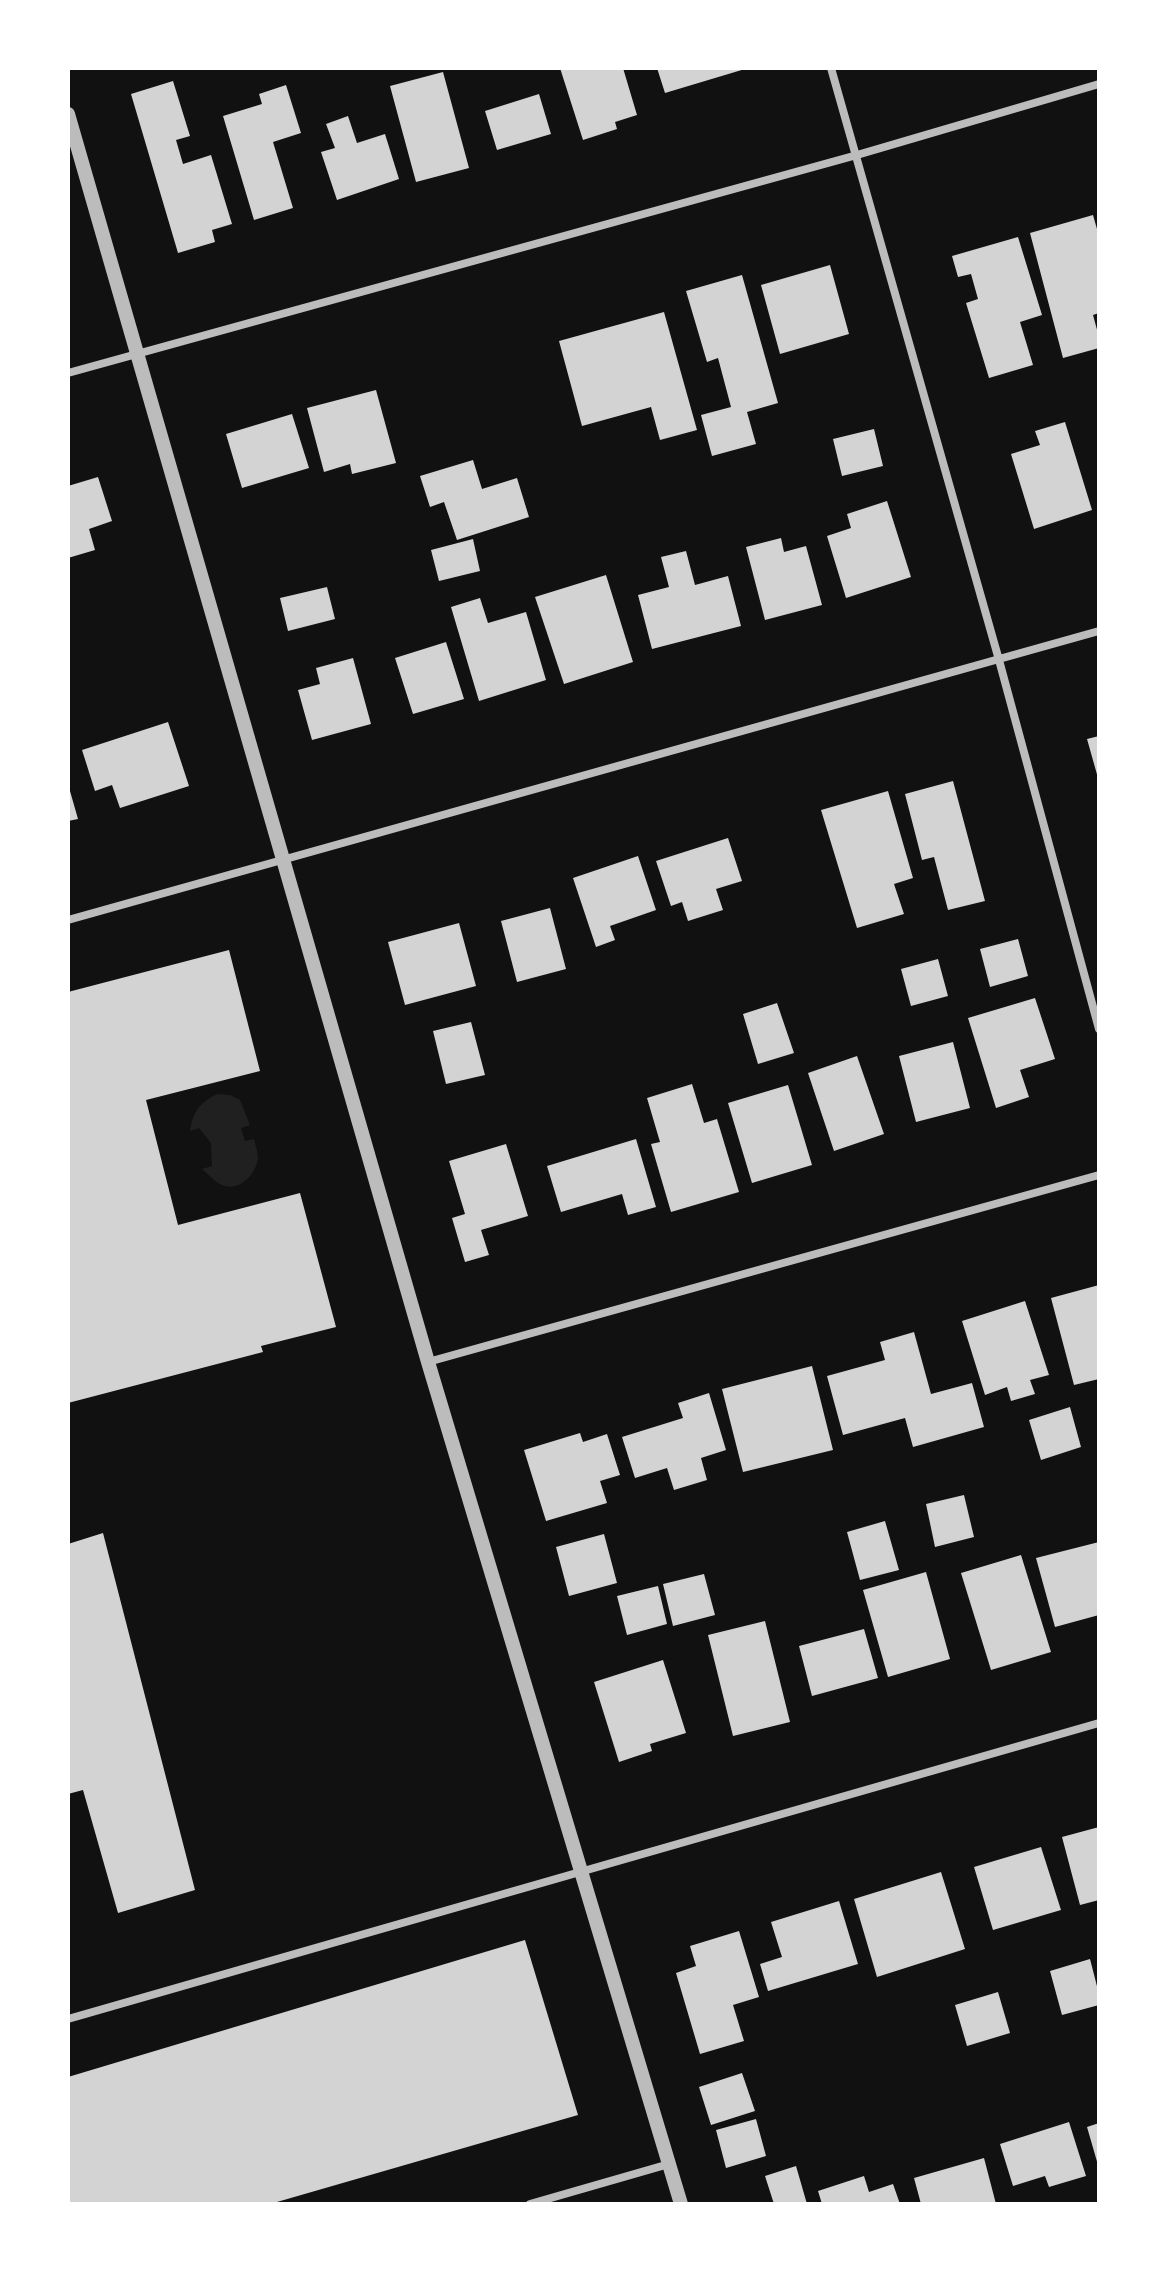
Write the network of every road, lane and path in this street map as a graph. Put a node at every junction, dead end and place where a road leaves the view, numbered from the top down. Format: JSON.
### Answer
{"nodes":[{"id":1,"x":831,"y":68,"type":"edge"},
{"id":2,"x":1099,"y":84,"type":"edge"},
{"id":3,"x":68,"y":114,"type":"edge"},
{"id":4,"x":857,"y":155,"type":"junction"},
{"id":5,"x":136,"y":353,"type":"junction"},
{"id":6,"x":68,"y":373,"type":"edge"},
{"id":7,"x":1099,"y":631,"type":"edge"},
{"id":8,"x":999,"y":660,"type":"junction"},
{"id":9,"x":282,"y":859,"type":"junction"},
{"id":10,"x":68,"y":920,"type":"edge"},
{"id":11,"x":1099,"y":1029,"type":"edge"},
{"id":12,"x":1099,"y":1175,"type":"edge"},
{"id":13,"x":428,"y":1362,"type":"junction"},
{"id":14,"x":1099,"y":1723,"type":"edge"},
{"id":15,"x":581,"y":1872,"type":"junction"},
{"id":16,"x":68,"y":2019,"type":"edge"},
{"id":17,"x":669,"y":2164,"type":"junction"},
{"id":18,"x":530,"y":2204,"type":"edge"},
{"id":19,"x":681,"y":2204,"type":"edge"}],
"edges":[{"from":1,"to":4,"type":"street"},
{"from":2,"to":4,"type":"street"},
{"from":3,"to":5,"type":"street"},
{"from":4,"to":5,"type":"street"},
{"from":4,"to":8,"type":"street"},
{"from":5,"to":6,"type":"street"},
{"from":5,"to":9,"type":"street"},
{"from":7,"to":8,"type":"street"},
{"from":8,"to":9,"type":"street"},
{"from":8,"to":11,"type":"street"},
{"from":9,"to":10,"type":"street"},
{"from":9,"to":13,"type":"street"},
{"from":12,"to":13,"type":"street"},
{"from":13,"to":15,"type":"street"},
{"from":14,"to":15,"type":"street"},
{"from":15,"to":16,"type":"street"},
{"from":15,"to":17,"type":"street"},
{"from":17,"to":18,"type":"street"},
{"from":17,"to":19,"type":"street"}]}
